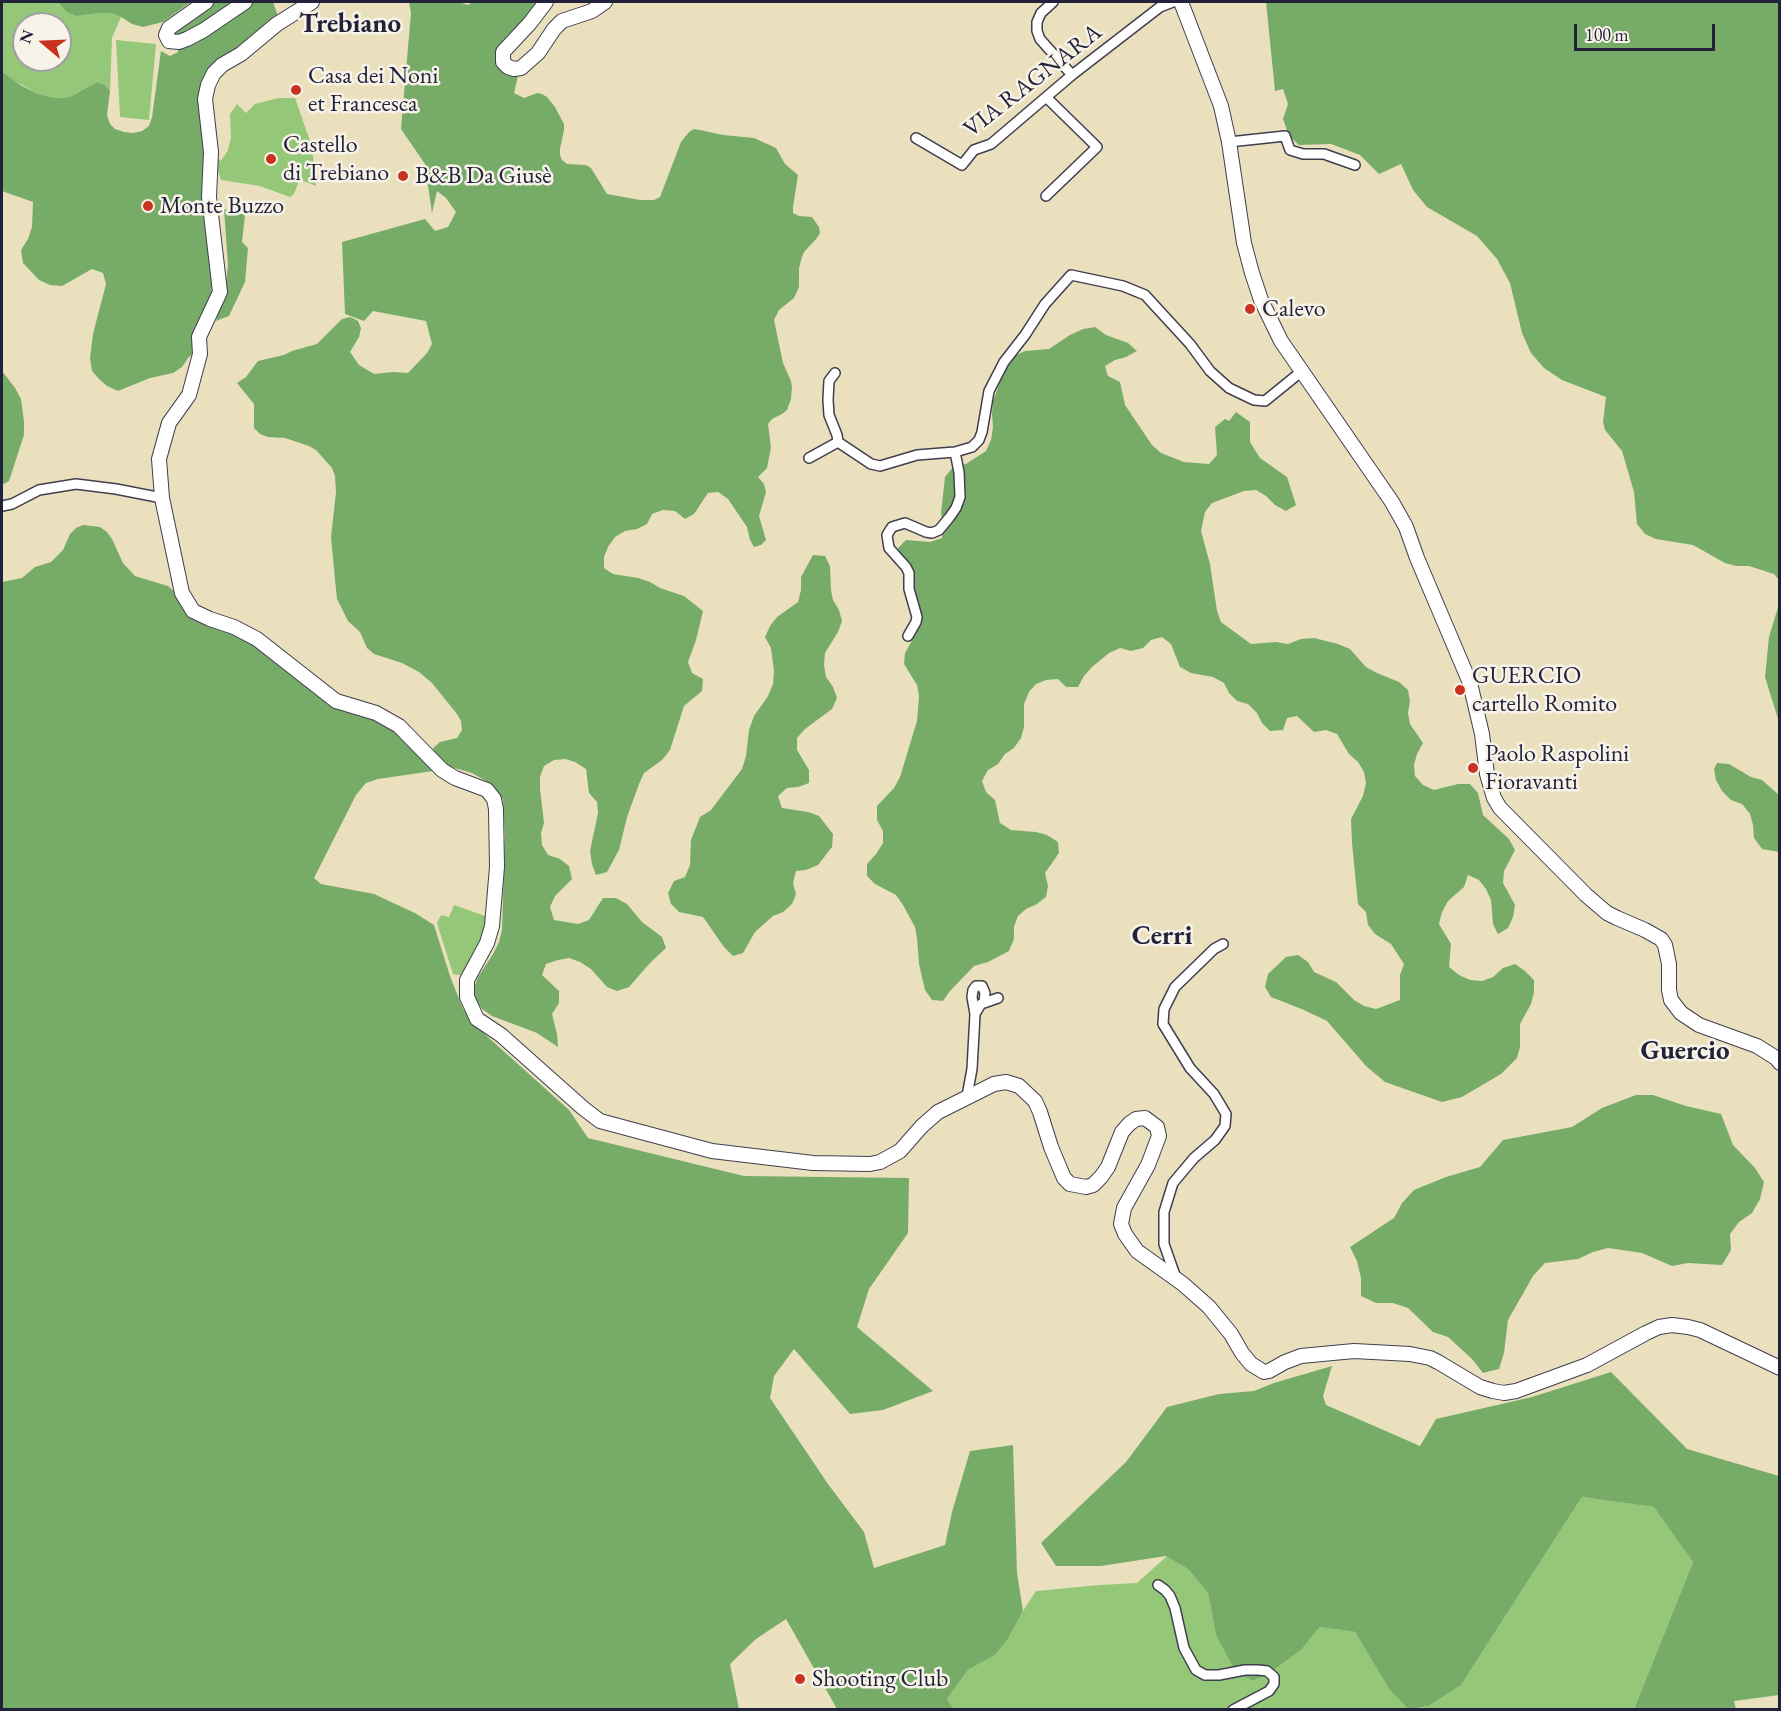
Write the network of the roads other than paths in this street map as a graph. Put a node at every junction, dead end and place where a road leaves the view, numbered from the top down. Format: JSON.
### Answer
{"nodes":[{"id":1,"x":206,"y":2,"type":"edge"},
{"id":2,"x":245,"y":2,"type":"edge"},
{"id":3,"x":312,"y":2,"type":"edge"},
{"id":4,"x":546,"y":2,"type":"edge"},
{"id":5,"x":605,"y":2,"type":"edge"},
{"id":6,"x":1053,"y":2,"type":"edge"},
{"id":7,"x":1173,"y":2,"type":"edge"},
{"id":8,"x":1181,"y":2,"type":"edge"},
{"id":9,"x":1072,"y":75,"type":"junction"},
{"id":10,"x":1046,"y":97,"type":"junction"},
{"id":11,"x":916,"y":138,"type":"dead end"},
{"id":12,"x":1229,"y":142,"type":"junction"},
{"id":13,"x":1354,"y":165,"type":"dead end"},
{"id":14,"x":1046,"y":196,"type":"dead end"},
{"id":15,"x":1302,"y":371,"type":"junction"},
{"id":16,"x":835,"y":373,"type":"dead end"},
{"id":17,"x":838,"y":442,"type":"junction"},
{"id":18,"x":956,"y":452,"type":"junction"},
{"id":19,"x":809,"y":458,"type":"dead end"},
{"id":20,"x":162,"y":498,"type":"junction"},
{"id":21,"x":2,"y":506,"type":"edge"},
{"id":22,"x":908,"y":636,"type":"dead end"},
{"id":23,"x":1223,"y":944,"type":"dead end"},
{"id":24,"x":998,"y":998,"type":"dead end"},
{"id":25,"x":984,"y":1003,"type":"junction"},
{"id":26,"x":975,"y":1014,"type":"junction"},
{"id":27,"x":1779,"y":1063,"type":"edge"},
{"id":28,"x":967,"y":1096,"type":"junction"},
{"id":29,"x":1176,"y":1280,"type":"junction"},
{"id":30,"x":1779,"y":1368,"type":"edge"},
{"id":31,"x":1158,"y":1585,"type":"dead end"},
{"id":32,"x":1233,"y":1710,"type":"edge"}],
"edges":[{"from":1,"to":2,"type":"street"},
{"from":3,"to":20,"type":"street"},
{"from":4,"to":5,"type":"street"},
{"from":6,"to":9,"type":"street"},
{"from":7,"to":9,"type":"street","name":"VIA RAGNARA"},
{"from":8,"to":12,"type":"street"},
{"from":9,"to":10,"type":"street","name":"VIA RAGNARA"},
{"from":10,"to":11,"type":"street","name":"VIA RAGNARA"},
{"from":10,"to":14,"type":"street"},
{"from":12,"to":13,"type":"street"},
{"from":12,"to":15,"type":"street"},
{"from":15,"to":18,"type":"street"},
{"from":15,"to":27,"type":"street"},
{"from":16,"to":17,"type":"street"},
{"from":17,"to":18,"type":"street"},
{"from":17,"to":19,"type":"street"},
{"from":18,"to":22,"type":"street"},
{"from":20,"to":21,"type":"street"},
{"from":20,"to":28,"type":"street"},
{"from":23,"to":29,"type":"street"},
{"from":24,"to":25,"type":"street"},
{"from":25,"to":26,"type":"street"},
{"from":25,"to":26,"type":"street"},
{"from":26,"to":28,"type":"street"},
{"from":28,"to":29,"type":"street"},
{"from":29,"to":30,"type":"street"},
{"from":31,"to":32,"type":"street"}]}
